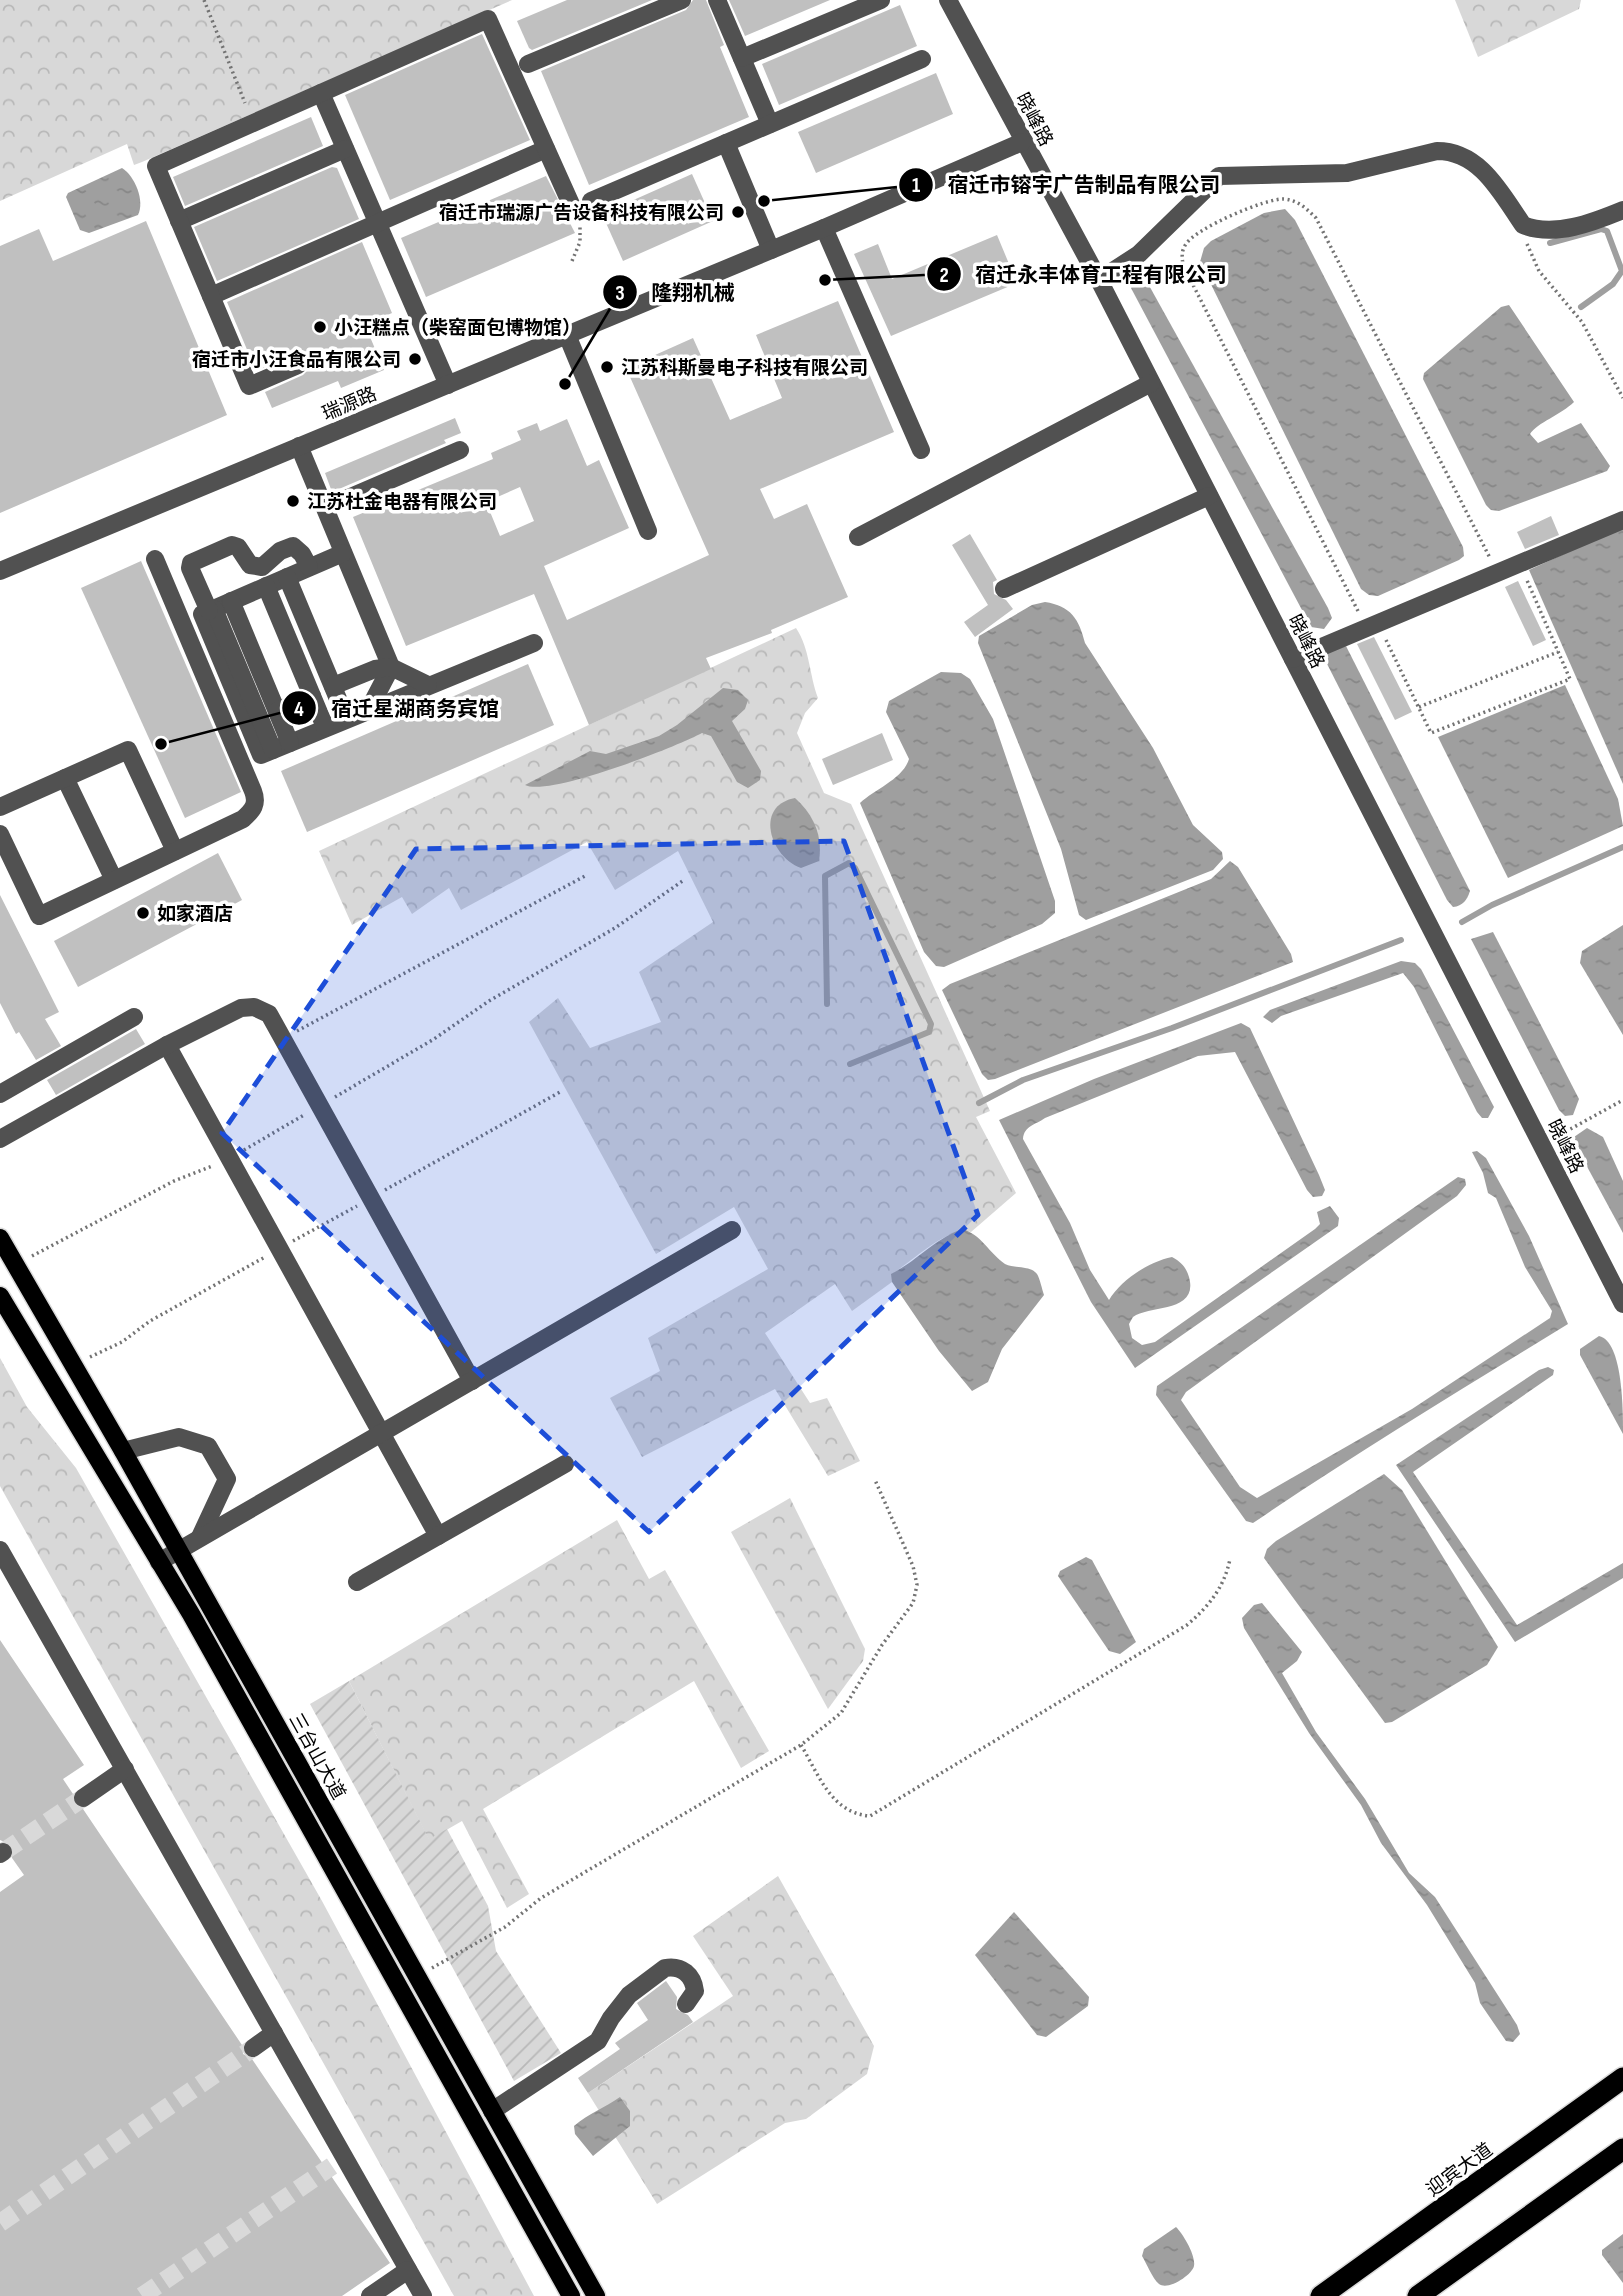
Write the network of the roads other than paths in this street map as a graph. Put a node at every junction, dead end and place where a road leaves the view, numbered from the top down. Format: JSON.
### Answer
{"nodes":[{"id":1,"x":682,"y":0,"type":"edge"},
{"id":2,"x":717,"y":0,"type":"edge"},
{"id":3,"x":881,"y":0,"type":"edge"},
{"id":4,"x":948,"y":0,"type":"edge"},
{"id":5,"x":742,"y":58,"type":"junction"},
{"id":6,"x":922,"y":59,"type":"dead end"},
{"id":7,"x":528,"y":64,"type":"dead end"},
{"id":8,"x":321,"y":93,"type":"junction"},
{"id":9,"x":770,"y":124,"type":"junction"},
{"id":10,"x":1023,"y":142,"type":"junction"},
{"id":11,"x":726,"y":143,"type":"junction"},
{"id":12,"x":345,"y":149,"type":"junction"},
{"id":13,"x":546,"y":149,"type":"junction"},
{"id":14,"x":591,"y":201,"type":"dead end"},
{"id":15,"x":574,"y":211,"type":"road end"},
{"id":16,"x":1623,"y":211,"type":"edge"},
{"id":17,"x":179,"y":221,"type":"junction"},
{"id":18,"x":377,"y":223,"type":"junction"},
{"id":19,"x":824,"y":228,"type":"junction"},
{"id":20,"x":771,"y":250,"type":"junction"},
{"id":21,"x":1099,"y":280,"type":"junction"},
{"id":22,"x":211,"y":296,"type":"junction"},
{"id":23,"x":567,"y":335,"type":"junction"},
{"id":24,"x":298,"y":365,"type":"dead end"},
{"id":25,"x":1152,"y":383,"type":"junction"},
{"id":26,"x":447,"y":384,"type":"junction"},
{"id":27,"x":299,"y":446,"type":"junction"},
{"id":28,"x":460,"y":450,"type":"dead end"},
{"id":29,"x":921,"y":450,"type":"dead end"},
{"id":30,"x":1209,"y":496,"type":"junction"},
{"id":31,"x":325,"y":508,"type":"junction"},
{"id":32,"x":1623,"y":520,"type":"edge"},
{"id":33,"x":648,"y":531,"type":"dead end"},
{"id":34,"x":858,"y":537,"type":"dead end"},
{"id":35,"x":343,"y":553,"type":"junction"},
{"id":36,"x":155,"y":559,"type":"dead end"},
{"id":37,"x":309,"y":567,"type":"junction"},
{"id":38,"x":0,"y":570,"type":"edge"},
{"id":39,"x":287,"y":577,"type":"junction"},
{"id":40,"x":266,"y":586,"type":"junction"},
{"id":41,"x":1004,"y":589,"type":"dead end"},
{"id":42,"x":231,"y":601,"type":"junction"},
{"id":43,"x":214,"y":614,"type":"junction"},
{"id":44,"x":534,"y":643,"type":"dead end"},
{"id":45,"x":1293,"y":659,"type":"junction"},
{"id":46,"x":391,"y":667,"type":"junction"},
{"id":47,"x":428,"y":685,"type":"junction"},
{"id":48,"x":333,"y":686,"type":"junction"},
{"id":49,"x":312,"y":696,"type":"junction"},
{"id":50,"x":369,"y":709,"type":"junction"},
{"id":51,"x":276,"y":711,"type":"junction"},
{"id":52,"x":346,"y":718,"type":"junction"},
{"id":53,"x":325,"y":727,"type":"junction"},
{"id":54,"x":276,"y":742,"type":"junction"},
{"id":55,"x":65,"y":778,"type":"junction"},
{"id":56,"x":0,"y":807,"type":"edge"},
{"id":57,"x":0,"y":834,"type":"edge"},
{"id":58,"x":175,"y":851,"type":"junction"},
{"id":59,"x":114,"y":880,"type":"junction"},
{"id":60,"x":134,"y":1017,"type":"dead end"},
{"id":61,"x":167,"y":1045,"type":"junction"},
{"id":62,"x":0,"y":1094,"type":"edge"},
{"id":63,"x":0,"y":1139,"type":"edge"},
{"id":64,"x":732,"y":1230,"type":"dead end"},
{"id":65,"x":0,"y":1238,"type":"edge"},
{"id":66,"x":0,"y":1296,"type":"edge"},
{"id":67,"x":1623,"y":1304,"type":"edge"},
{"id":68,"x":472,"y":1381,"type":"junction"},
{"id":69,"x":380,"y":1434,"type":"junction"},
{"id":70,"x":123,"y":1451,"type":"junction"},
{"id":71,"x":565,"y":1464,"type":"dead end"},
{"id":72,"x":438,"y":1536,"type":"junction"},
{"id":73,"x":200,"y":1537,"type":"junction"},
{"id":74,"x":178,"y":1549,"type":"junction"},
{"id":75,"x":0,"y":1550,"type":"edge"},
{"id":76,"x":159,"y":1562,"type":"junction"},
{"id":77,"x":357,"y":1582,"type":"dead end"},
{"id":78,"x":125,"y":1769,"type":"junction"},
{"id":79,"x":83,"y":1798,"type":"tunnel mouth"},
{"id":80,"x":686,"y":2004,"type":"dead end"},
{"id":81,"x":274,"y":2033,"type":"junction"},
{"id":82,"x":253,"y":2048,"type":"tunnel mouth"},
{"id":83,"x":1623,"y":2078,"type":"edge"},
{"id":84,"x":492,"y":2110,"type":"junction"},
{"id":85,"x":1623,"y":2148,"type":"edge"},
{"id":86,"x":408,"y":2270,"type":"junction"},
{"id":87,"x":370,"y":2296,"type":"edge"},
{"id":88,"x":423,"y":2296,"type":"edge"},
{"id":89,"x":571,"y":2296,"type":"edge"},
{"id":90,"x":596,"y":2296,"type":"edge"},
{"id":91,"x":1321,"y":2296,"type":"edge"},
{"id":92,"x":1418,"y":2296,"type":"edge"}],
"edges":[{"from":1,"to":7,"type":"street"},
{"from":2,"to":5,"type":"street"},
{"from":3,"to":5,"type":"street"},
{"from":4,"to":10,"type":"street","name":"晓峰路"},
{"from":5,"to":9,"type":"street"},
{"from":6,"to":9,"type":"street"},
{"from":8,"to":12,"type":"street"},
{"from":8,"to":13,"type":"street"},
{"from":8,"to":17,"type":"street"},
{"from":9,"to":11,"type":"street"},
{"from":10,"to":19,"type":"street","name":"瑞源路"},
{"from":10,"to":21,"type":"street","name":"晓峰路"},
{"from":11,"to":14,"type":"street"},
{"from":11,"to":20,"type":"street"},
{"from":12,"to":17,"type":"street"},
{"from":12,"to":18,"type":"street"},
{"from":13,"to":15,"type":"street"},
{"from":13,"to":18,"type":"street"},
{"from":16,"to":21,"type":"street"},
{"from":17,"to":22,"type":"street"},
{"from":18,"to":22,"type":"street"},
{"from":18,"to":26,"type":"street"},
{"from":19,"to":20,"type":"street","name":"瑞源路"},
{"from":19,"to":29,"type":"street"},
{"from":20,"to":23,"type":"street","name":"瑞源路"},
{"from":21,"to":25,"type":"street","name":"晓峰路"},
{"from":22,"to":24,"type":"street"},
{"from":23,"to":26,"type":"street","name":"瑞源路"},
{"from":23,"to":33,"type":"street"},
{"from":25,"to":30,"type":"street","name":"晓峰路"},
{"from":25,"to":34,"type":"street"},
{"from":26,"to":27,"type":"street","name":"瑞源路"},
{"from":27,"to":31,"type":"street"},
{"from":27,"to":38,"type":"street","name":"瑞源路"},
{"from":28,"to":31,"type":"street"},
{"from":30,"to":41,"type":"street"},
{"from":30,"to":45,"type":"street","name":"晓峰路"},
{"from":31,"to":35,"type":"street"},
{"from":32,"to":45,"type":"street"},
{"from":35,"to":37,"type":"street"},
{"from":35,"to":46,"type":"street"},
{"from":36,"to":58,"type":"street"},
{"from":37,"to":39,"type":"street"},
{"from":37,"to":43,"type":"street"},
{"from":39,"to":40,"type":"street"},
{"from":39,"to":48,"type":"street"},
{"from":40,"to":42,"type":"street"},
{"from":40,"to":49,"type":"street"},
{"from":42,"to":43,"type":"street"},
{"from":42,"to":51,"type":"street"},
{"from":43,"to":54,"type":"street"},
{"from":44,"to":47,"type":"street"},
{"from":45,"to":67,"type":"street","name":"晓峰路"},
{"from":46,"to":47,"type":"street"},
{"from":46,"to":48,"type":"street"},
{"from":46,"to":50,"type":"street"},
{"from":47,"to":50,"type":"street"},
{"from":48,"to":52,"type":"street"},
{"from":49,"to":51,"type":"street"},
{"from":49,"to":53,"type":"street"},
{"from":50,"to":52,"type":"street"},
{"from":51,"to":54,"type":"street"},
{"from":52,"to":53,"type":"street"},
{"from":53,"to":54,"type":"street"},
{"from":55,"to":56,"type":"street"},
{"from":55,"to":58,"type":"street"},
{"from":55,"to":59,"type":"street"},
{"from":57,"to":59,"type":"street"},
{"from":58,"to":59,"type":"street"},
{"from":60,"to":62,"type":"street"},
{"from":61,"to":63,"type":"street"},
{"from":61,"to":68,"type":"street"},
{"from":61,"to":69,"type":"street"},
{"from":64,"to":68,"type":"street"},
{"from":65,"to":70,"type":"main road","name":"三台山大道"},
{"from":66,"to":76,"type":"main road"},
{"from":68,"to":69,"type":"street"},
{"from":69,"to":72,"type":"street"},
{"from":69,"to":73,"type":"street"},
{"from":70,"to":73,"type":"street"},
{"from":70,"to":74,"type":"main road","name":"三台山大道"},
{"from":71,"to":72,"type":"street"},
{"from":72,"to":77,"type":"street"},
{"from":73,"to":74,"type":"street"},
{"from":74,"to":76,"type":"street"},
{"from":74,"to":84,"type":"main road","name":"三台山大道"},
{"from":75,"to":78,"type":"street"},
{"from":76,"to":89,"type":"main road"},
{"from":78,"to":79,"type":"street"},
{"from":78,"to":81,"type":"street"},
{"from":80,"to":84,"type":"street"},
{"from":81,"to":82,"type":"street"},
{"from":81,"to":86,"type":"street"},
{"from":83,"to":91,"type":"highway","name":"迎宾大道"},
{"from":84,"to":90,"type":"main road","name":"三台山大道"},
{"from":85,"to":92,"type":"highway"},
{"from":86,"to":87,"type":"street"},
{"from":86,"to":88,"type":"street"}]}
